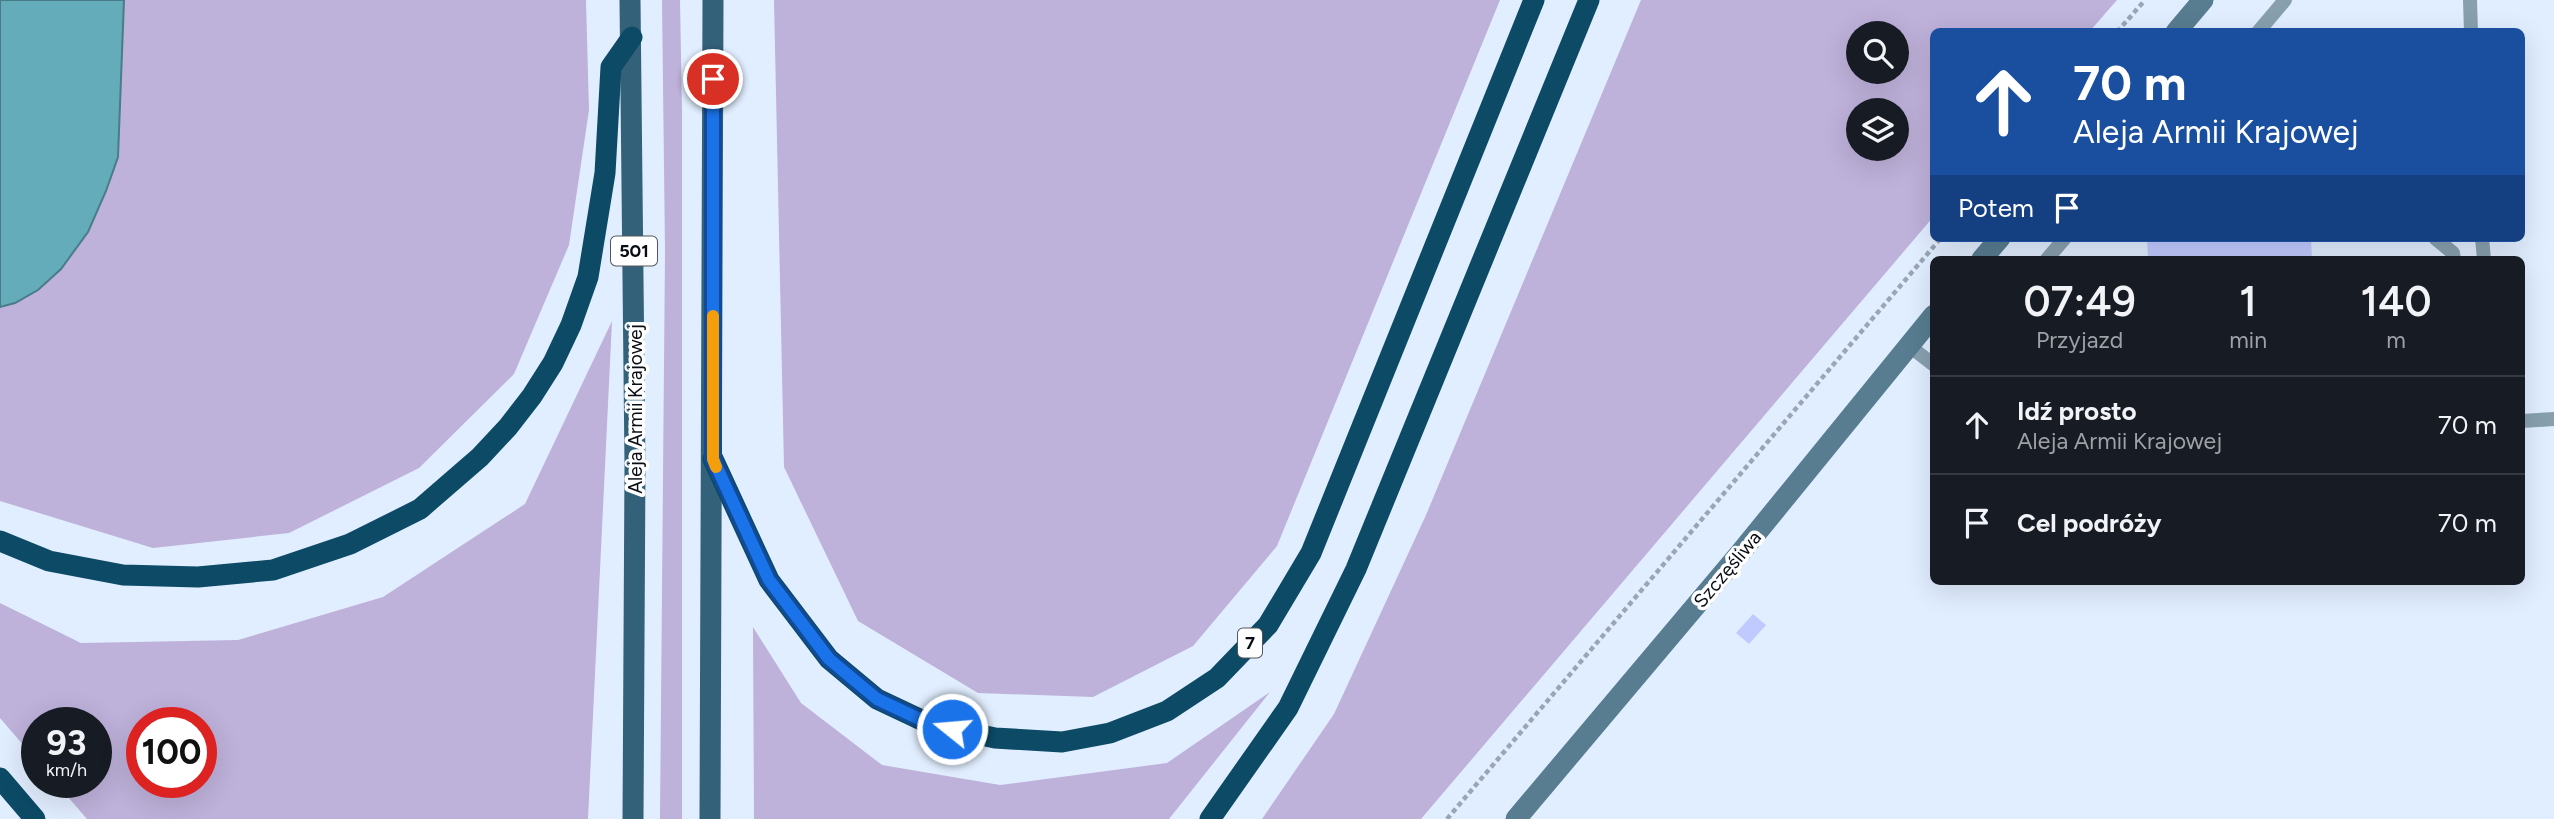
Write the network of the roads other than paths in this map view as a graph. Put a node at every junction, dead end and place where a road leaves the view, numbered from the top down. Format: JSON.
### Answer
{"nodes":[{"id":1,"x":630,"y":0,"type":"edge"},
{"id":2,"x":713,"y":0,"type":"edge"},
{"id":3,"x":1534,"y":0,"type":"edge"},
{"id":4,"x":1589,"y":0,"type":"edge"},
{"id":5,"x":2203,"y":0,"type":"edge"},
{"id":6,"x":2285,"y":0,"type":"edge"},
{"id":7,"x":2470,"y":0,"type":"edge"},
{"id":8,"x":2179,"y":28,"type":"edge"},
{"id":9,"x":2261,"y":28,"type":"edge"},
{"id":10,"x":2471,"y":28,"type":"edge"},
{"id":11,"x":632,"y":37,"type":"junction"},
{"id":12,"x":1997,"y":242,"type":"edge"},
{"id":13,"x":2062,"y":242,"type":"edge"},
{"id":14,"x":1985,"y":256,"type":"edge"},
{"id":15,"x":2050,"y":256,"type":"edge"},
{"id":16,"x":1930,"y":320,"type":"edge"},
{"id":17,"x":1908,"y":345,"type":"junction"},
{"id":18,"x":1930,"y":362,"type":"edge"},
{"id":19,"x":2554,"y":419,"type":"edge"},
{"id":20,"x":2525,"y":421,"type":"edge"},
{"id":21,"x":713,"y":459,"type":"junction"},
{"id":22,"x":0,"y":541,"type":"edge"},
{"id":23,"x":0,"y":778,"type":"edge"},
{"id":24,"x":35,"y":819,"type":"edge"},
{"id":25,"x":633,"y":819,"type":"edge"},
{"id":26,"x":710,"y":819,"type":"edge"},
{"id":27,"x":1210,"y":819,"type":"edge"},
{"id":28,"x":1516,"y":819,"type":"edge"}],
"edges":[{"from":1,"to":11,"type":"main road","name":"Aleja Armii Krajowej","number":"501"},
{"from":2,"to":21,"type":"main road"},
{"from":3,"to":21,"type":"highway","number":"7"},
{"from":4,"to":27,"type":"highway"},
{"from":5,"to":8,"type":"street"},
{"from":6,"to":9,"type":"lane"},
{"from":7,"to":10,"type":"lane"},
{"from":11,"to":22,"type":"highway"},
{"from":11,"to":25,"type":"main road","name":"Aleja Armii Krajowej","number":"501"},
{"from":12,"to":14,"type":"street"},
{"from":13,"to":15,"type":"lane"},
{"from":16,"to":17,"type":"street","name":"Szczęśliwa"},
{"from":17,"to":18,"type":"lane"},
{"from":17,"to":28,"type":"street","name":"Szczęśliwa"},
{"from":19,"to":20,"type":"lane"},
{"from":21,"to":26,"type":"main road"},
{"from":23,"to":24,"type":"highway"}]}
